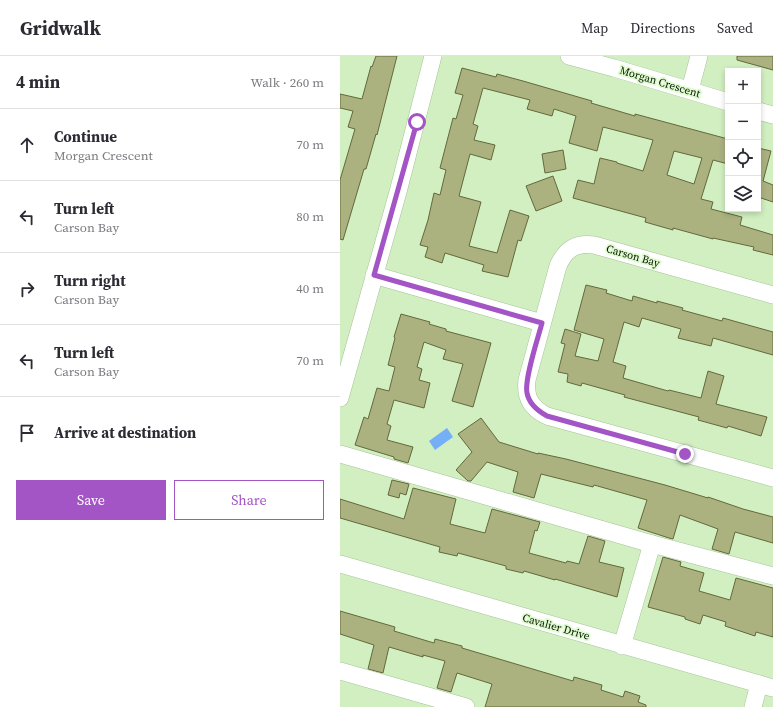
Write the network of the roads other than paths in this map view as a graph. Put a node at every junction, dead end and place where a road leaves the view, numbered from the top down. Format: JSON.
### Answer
{"nodes":[{"id":1,"x":434,"y":56,"type":"edge"},
{"id":2,"x":569,"y":56,"type":"edge"},
{"id":3,"x":699,"y":56,"type":"edge"},
{"id":4,"x":690,"y":90,"type":"junction"},
{"id":5,"x":725,"y":101,"type":"edge"},
{"id":6,"x":761,"y":112,"type":"edge"},
{"id":7,"x":773,"y":116,"type":"edge"},
{"id":8,"x":374,"y":275,"type":"junction"},
{"id":9,"x":773,"y":296,"type":"edge"},
{"id":10,"x":542,"y":323,"type":"junction"},
{"id":11,"x":340,"y":398,"type":"edge"},
{"id":12,"x":340,"y":454,"type":"edge"},
{"id":13,"x":773,"y":478,"type":"edge"},
{"id":14,"x":652,"y":544,"type":"junction"},
{"id":15,"x":340,"y":564,"type":"edge"},
{"id":16,"x":773,"y":576,"type":"edge"},
{"id":17,"x":622,"y":646,"type":"junction"},
{"id":18,"x":340,"y":671,"type":"edge"},
{"id":19,"x":766,"y":686,"type":"edge"},
{"id":20,"x":466,"y":707,"type":"edge"},
{"id":21,"x":752,"y":707,"type":"edge"}],
"edges":[{"from":1,"to":8,"type":"street"},
{"from":2,"to":4,"type":"street","name":"Morgan Crescent"},
{"from":3,"to":4,"type":"street"},
{"from":4,"to":5,"type":"street","name":"Morgan Crescent"},
{"from":6,"to":7,"type":"street"},
{"from":8,"to":10,"type":"street"},
{"from":8,"to":11,"type":"street"},
{"from":9,"to":10,"type":"street","name":"Carson Bay"},
{"from":10,"to":13,"type":"street","name":"Carson Bay"},
{"from":12,"to":14,"type":"street"},
{"from":14,"to":16,"type":"street"},
{"from":14,"to":17,"type":"street"},
{"from":15,"to":17,"type":"street","name":"Cavalier Drive"},
{"from":17,"to":19,"type":"street","name":"Cavalier Drive"},
{"from":18,"to":20,"type":"street"},
{"from":19,"to":21,"type":"street"}]}
